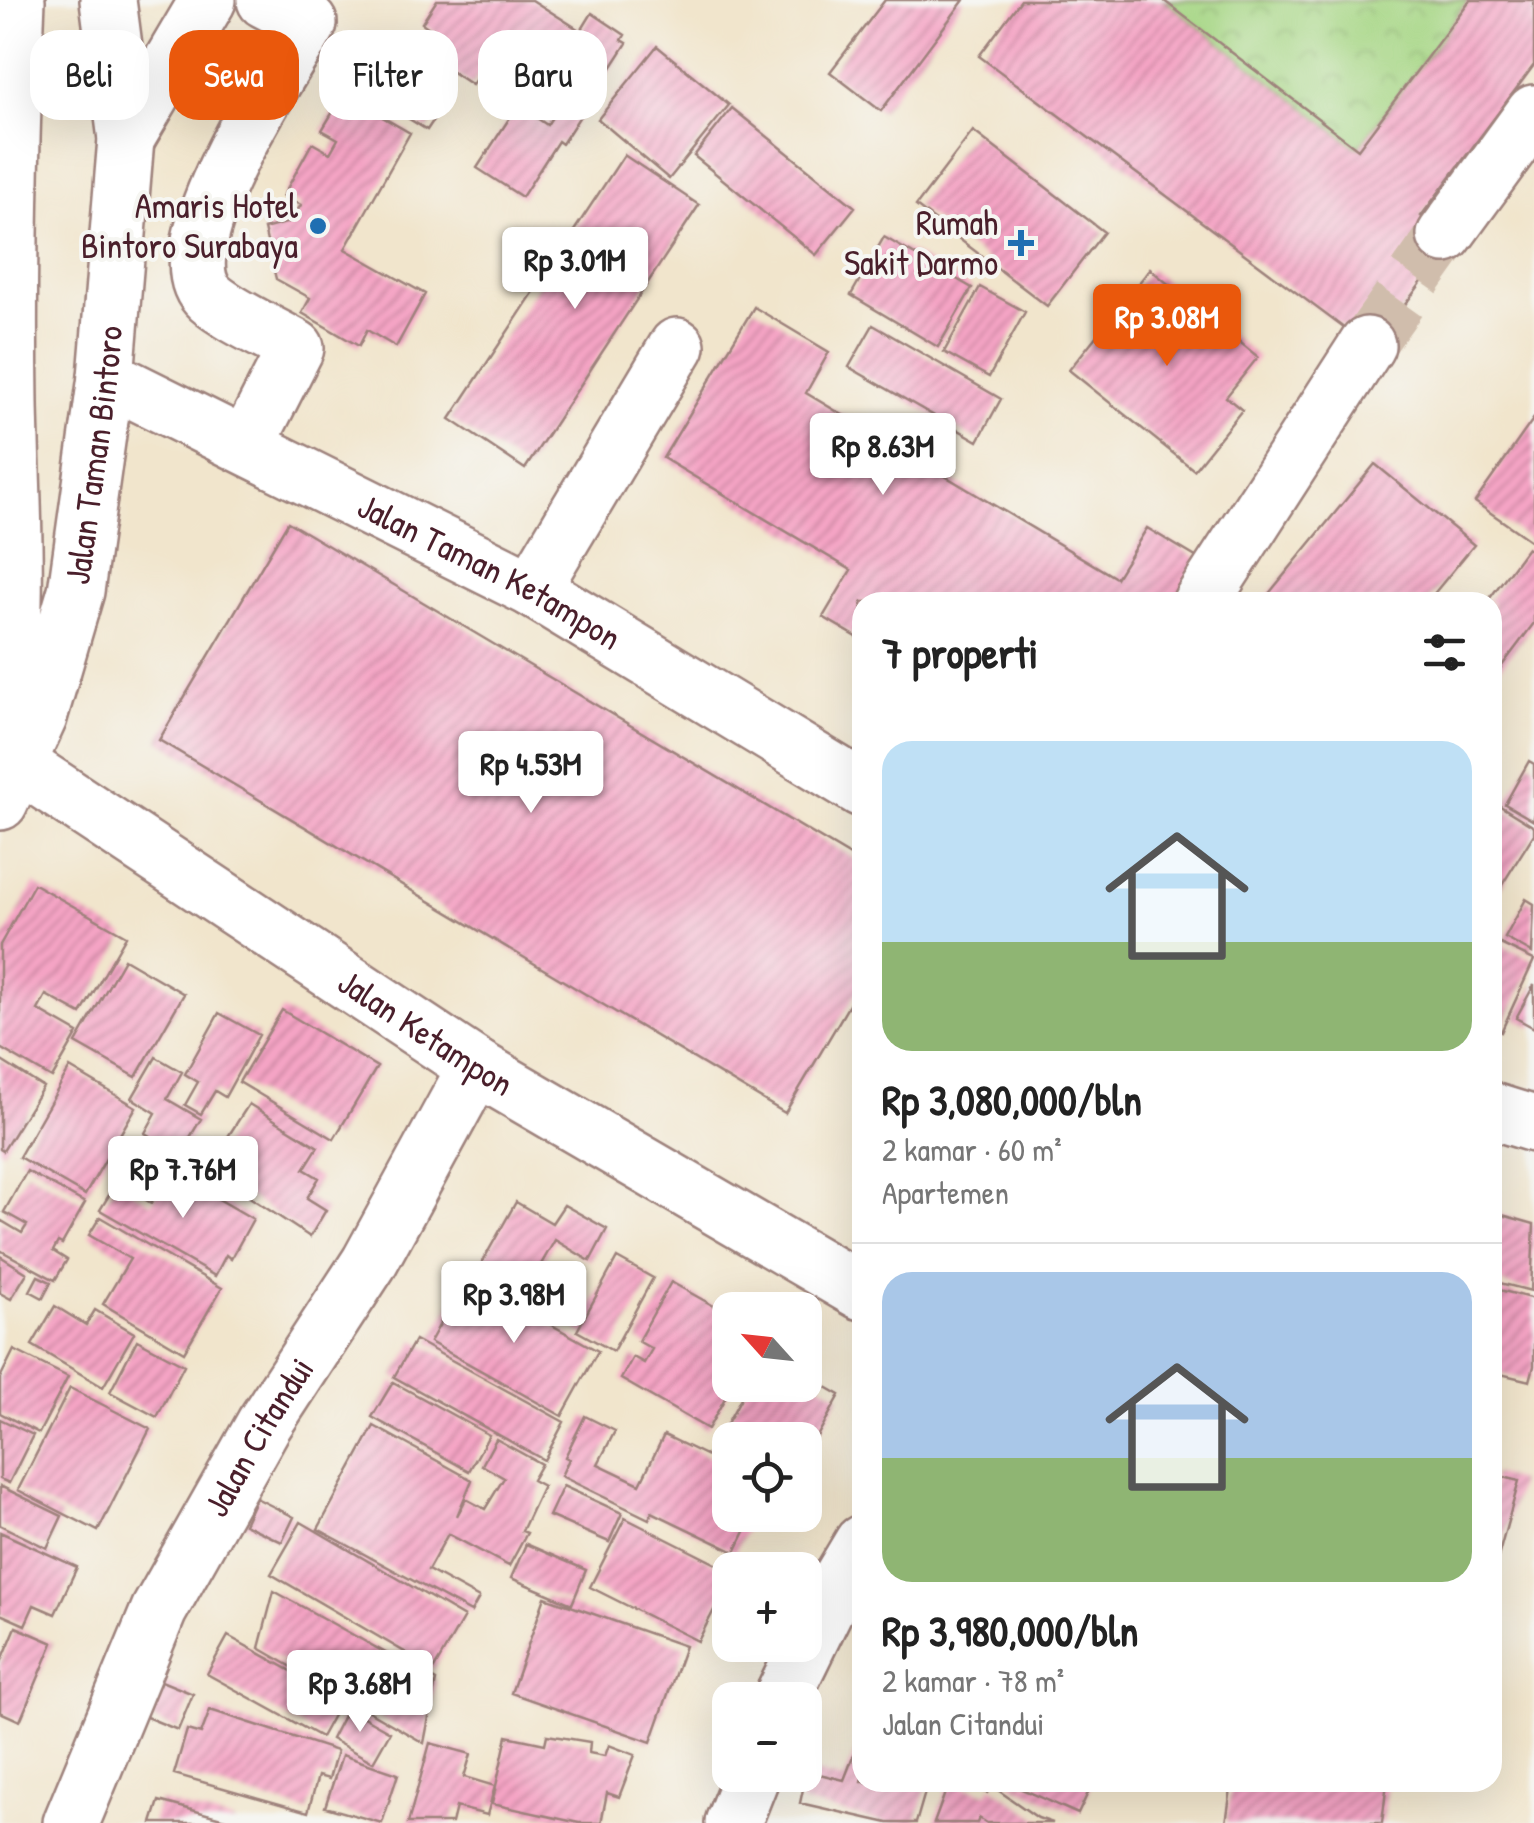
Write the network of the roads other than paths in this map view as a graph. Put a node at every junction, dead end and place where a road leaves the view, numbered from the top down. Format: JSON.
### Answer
{"nodes":[{"id":1,"x":17,"y":0,"type":"edge"},
{"id":2,"x":108,"y":0,"type":"edge"},
{"id":3,"x":208,"y":0,"type":"edge"},
{"id":4,"x":265,"y":0,"type":"edge"},
{"id":5,"x":1534,"y":113,"type":"edge"},
{"id":6,"x":126,"y":139,"type":"junction"},
{"id":7,"x":4,"y":218,"type":"edge"},
{"id":8,"x":1446,"y":235,"type":"tunnel mouth"},
{"id":9,"x":1367,"y":345,"type":"tunnel mouth"},
{"id":10,"x":678,"y":346,"type":"dead end"},
{"id":11,"x":106,"y":377,"type":"junction"},
{"id":12,"x":246,"y":446,"type":"junction"},
{"id":13,"x":532,"y":589,"type":"junction"},
{"id":14,"x":76,"y":591,"type":"junction"},
{"id":15,"x":1207,"y":592,"type":"edge"},
{"id":16,"x":6,"y":598,"type":"edge"},
{"id":17,"x":5,"y":762,"type":"edge"},
{"id":18,"x":852,"y":783,"type":"edge"},
{"id":19,"x":476,"y":1067,"type":"junction"},
{"id":20,"x":1502,"y":1114,"type":"edge"},
{"id":21,"x":1534,"y":1124,"type":"edge"},
{"id":22,"x":852,"y":1286,"type":"edge"},
{"id":23,"x":852,"y":1560,"type":"edge"},
{"id":24,"x":790,"y":1682,"type":"edge"},
{"id":25,"x":745,"y":1792,"type":"edge"},
{"id":26,"x":71,"y":1823,"type":"edge"},
{"id":27,"x":733,"y":1823,"type":"edge"}],
"edges":[{"from":1,"to":7,"type":"street","name":"Jalan Taman Bintoro"},
{"from":2,"to":6,"type":"street","name":"Jalan Taman Bintoro"},
{"from":3,"to":6,"type":"street","name":"Jalan Taman Bintoro"},
{"from":4,"to":12,"type":"street"},
{"from":5,"to":8,"type":"street"},
{"from":6,"to":11,"type":"street","name":"Jalan Taman Bintoro"},
{"from":7,"to":16,"type":"street","name":"Jalan Taman Bintoro"},
{"from":9,"to":15,"type":"street"},
{"from":10,"to":13,"type":"street"},
{"from":11,"to":12,"type":"street","name":"Jalan Taman Ketampon"},
{"from":11,"to":14,"type":"street","name":"Jalan Taman Bintoro"},
{"from":12,"to":13,"type":"street","name":"Jalan Taman Ketampon"},
{"from":13,"to":18,"type":"street","name":"Jalan Taman Ketampon"},
{"from":14,"to":16,"type":"street"},
{"from":14,"to":17,"type":"street","name":"Jalan Taman Bintoro"},
{"from":16,"to":17,"type":"street","name":"Jalan Taman Bintoro"},
{"from":17,"to":19,"type":"street","name":"Jalan Ketampon"},
{"from":19,"to":22,"type":"street","name":"Jalan Ketampon"},
{"from":19,"to":26,"type":"street","name":"Jalan Citandui"},
{"from":20,"to":21,"type":"street"},
{"from":23,"to":24,"type":"street"},
{"from":25,"to":27,"type":"street"}]}
